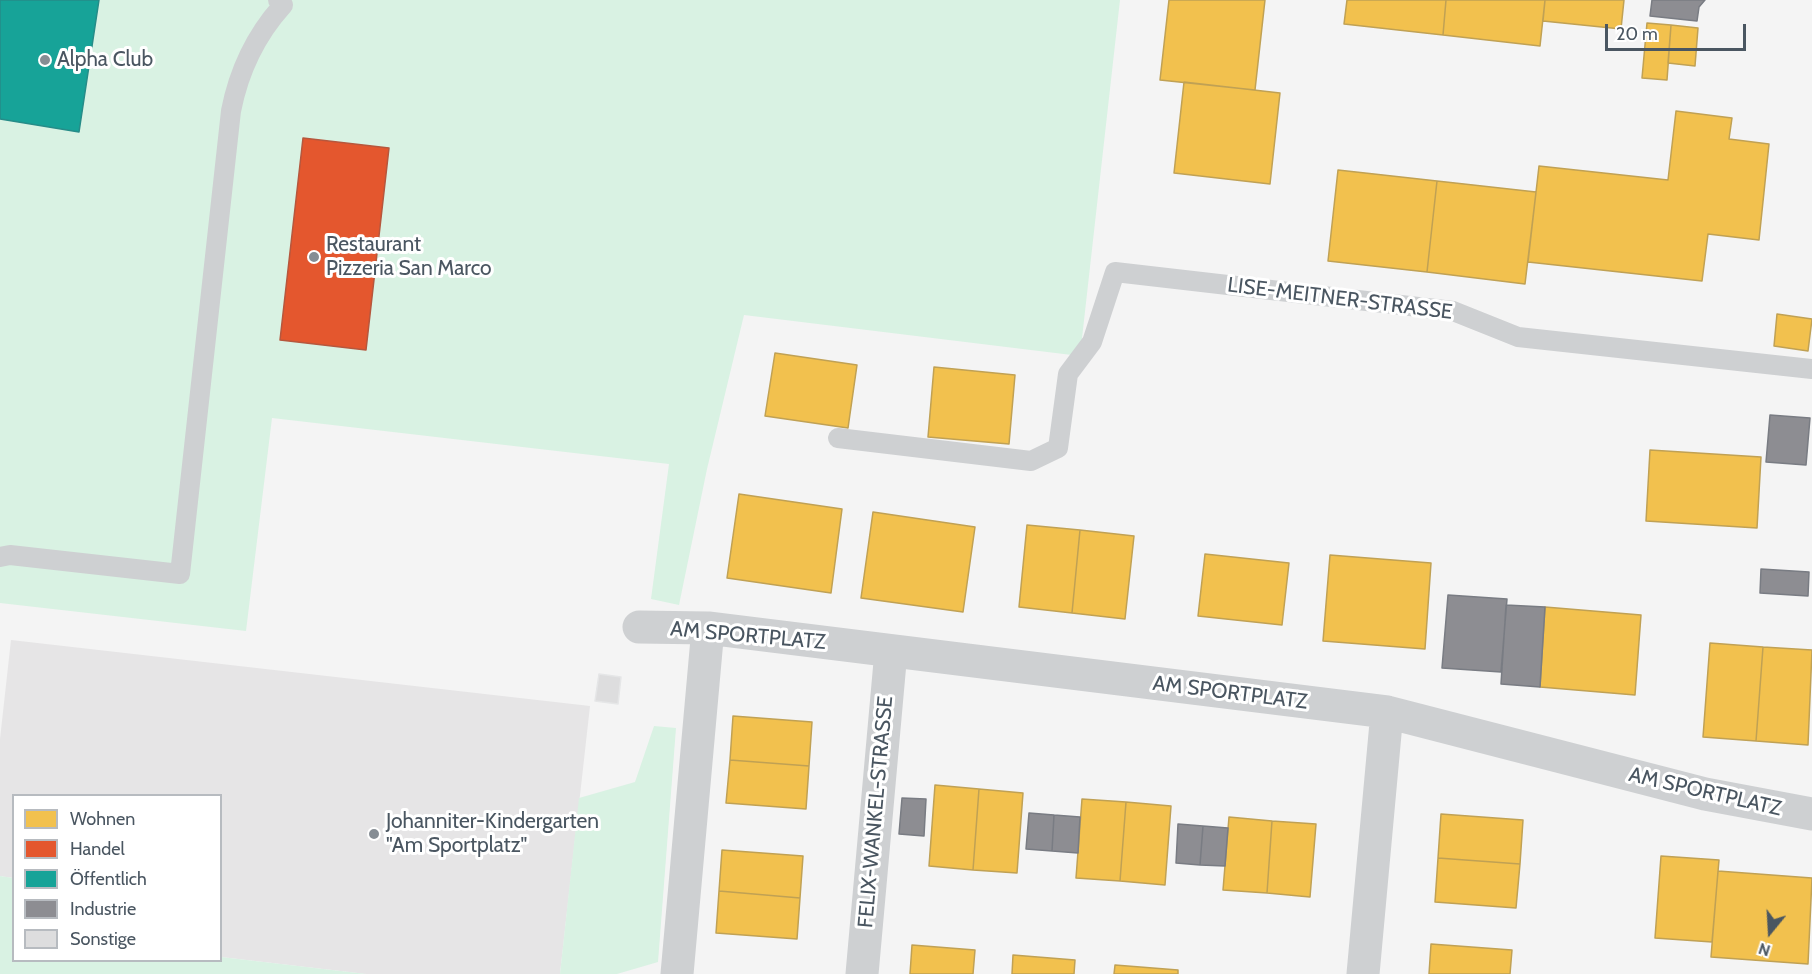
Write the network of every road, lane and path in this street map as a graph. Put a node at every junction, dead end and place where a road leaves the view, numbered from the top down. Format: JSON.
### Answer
{"nodes":[{"id":1,"x":278,"y":0,"type":"edge"},
{"id":2,"x":1812,"y":369,"type":"edge"},
{"id":3,"x":838,"y":438,"type":"dead end"},
{"id":4,"x":0,"y":557,"type":"edge"},
{"id":5,"x":639,"y":627,"type":"dead end"},
{"id":6,"x":708,"y":628,"type":"junction"},
{"id":7,"x":891,"y":651,"type":"junction"},
{"id":8,"x":1387,"y":712,"type":"junction"},
{"id":9,"x":1812,"y":814,"type":"edge"},
{"id":10,"x":676,"y":974,"type":"edge"},
{"id":11,"x":862,"y":974,"type":"edge"},
{"id":12,"x":1363,"y":974,"type":"edge"}],
"edges":[{"from":1,"to":4,"type":"lane"},
{"from":2,"to":3,"type":"lane","name":"LISE-MEITNER-STRASSE"},
{"from":5,"to":6,"type":"street","name":"AM SPORTPLATZ"},
{"from":6,"to":7,"type":"street","name":"AM SPORTPLATZ"},
{"from":6,"to":10,"type":"street"},
{"from":7,"to":8,"type":"street","name":"AM SPORTPLATZ"},
{"from":7,"to":11,"type":"street","name":"FELIX-WANKEL-STRASSE"},
{"from":8,"to":9,"type":"street","name":"AM SPORTPLATZ"},
{"from":8,"to":12,"type":"street"}]}
